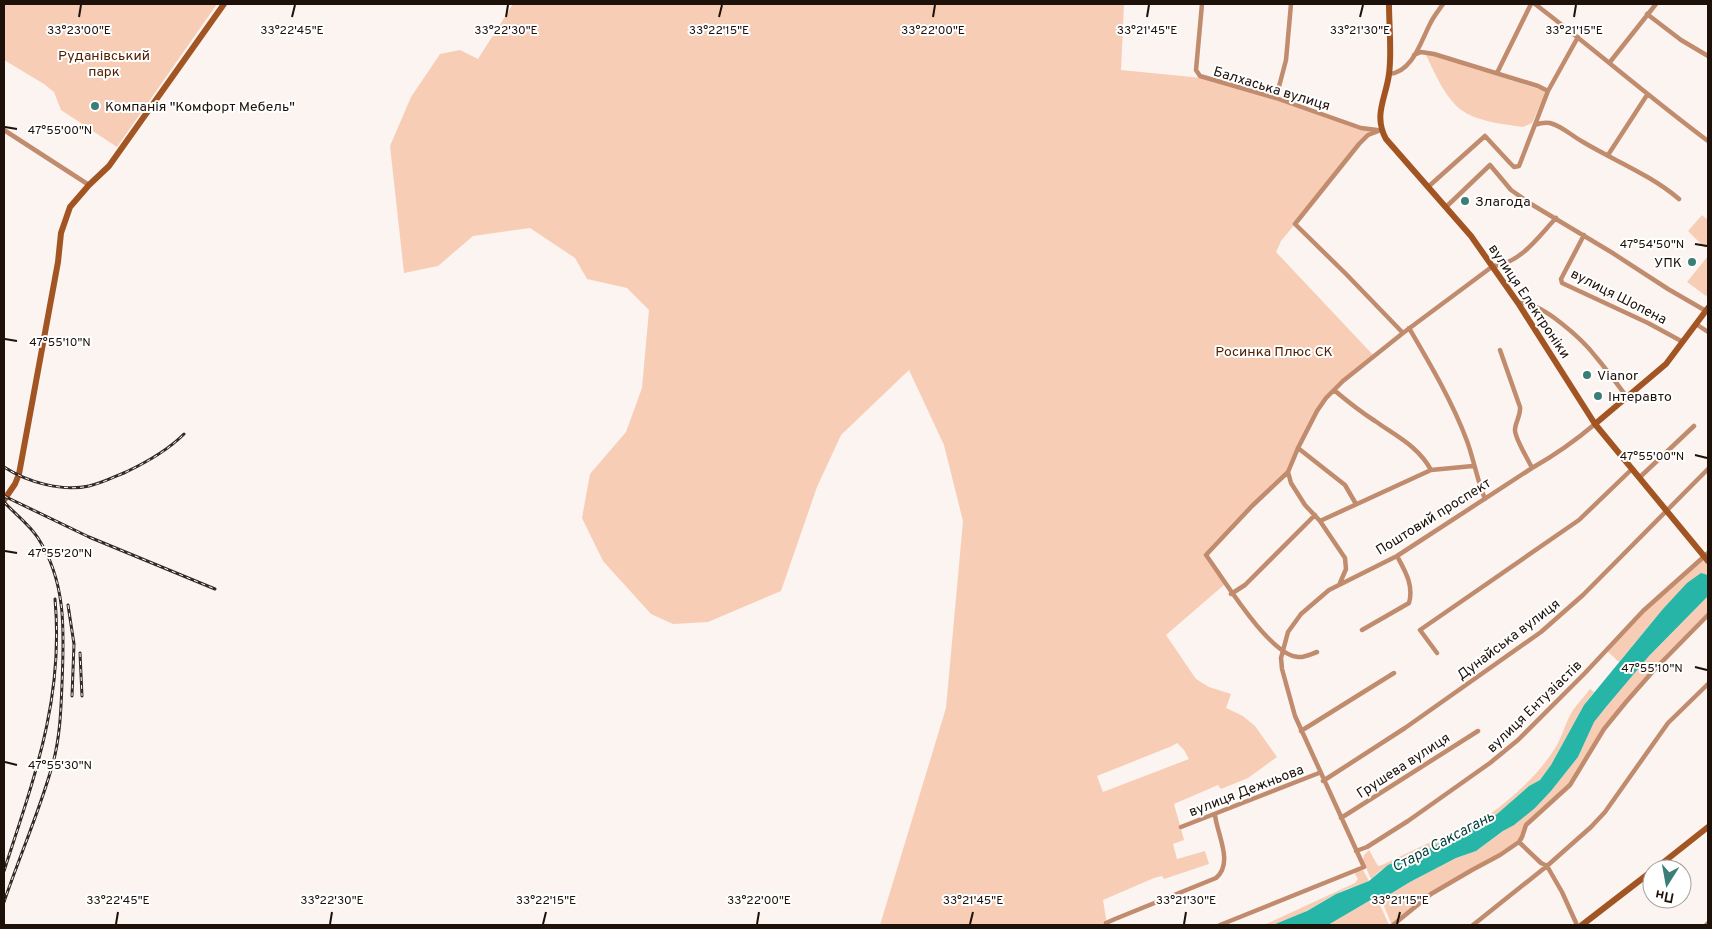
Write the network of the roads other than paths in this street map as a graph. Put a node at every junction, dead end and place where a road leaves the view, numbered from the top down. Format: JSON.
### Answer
{"nodes":[{"id":1,"x":224,"y":4,"type":"edge"},
{"id":2,"x":1202,"y":4,"type":"edge"},
{"id":3,"x":1291,"y":4,"type":"edge"},
{"id":4,"x":1390,"y":4,"type":"edge"},
{"id":5,"x":1443,"y":4,"type":"edge"},
{"id":6,"x":1531,"y":4,"type":"edge"},
{"id":7,"x":1535,"y":4,"type":"edge"},
{"id":8,"x":1656,"y":4,"type":"edge"},
{"id":9,"x":1648,"y":14,"type":"junction"},
{"id":10,"x":1578,"y":37,"type":"junction"},
{"id":11,"x":1414,"y":55,"type":"junction"},
{"id":12,"x":1708,"y":56,"type":"edge"},
{"id":13,"x":1610,"y":62,"type":"junction"},
{"id":14,"x":1496,"y":73,"type":"junction"},
{"id":15,"x":1389,"y":74,"type":"junction"},
{"id":16,"x":1548,"y":91,"type":"junction"},
{"id":17,"x":1648,"y":95,"type":"junction"},
{"id":18,"x":1276,"y":98,"type":"junction"},
{"id":19,"x":1534,"y":124,"type":"junction"},
{"id":20,"x":4,"y":130,"type":"edge"},
{"id":21,"x":1381,"y":130,"type":"junction"},
{"id":22,"x":1708,"y":142,"type":"edge"},
{"id":23,"x":1608,"y":155,"type":"junction"},
{"id":24,"x":89,"y":185,"type":"junction"},
{"id":25,"x":1428,"y":187,"type":"junction"},
{"id":26,"x":1679,"y":199,"type":"dead end"},
{"id":27,"x":1446,"y":207,"type":"junction"},
{"id":28,"x":1556,"y":218,"type":"junction"},
{"id":29,"x":1584,"y":235,"type":"junction"},
{"id":30,"x":1493,"y":266,"type":"junction"},
{"id":31,"x":1518,"y":303,"type":"junction"},
{"id":32,"x":1707,"y":310,"type":"edge"},
{"id":33,"x":1696,"y":324,"type":"junction"},
{"id":34,"x":1409,"y":328,"type":"junction"},
{"id":35,"x":1402,"y":332,"type":"junction"},
{"id":36,"x":1708,"y":332,"type":"edge"},
{"id":37,"x":1683,"y":342,"type":"junction"},
{"id":38,"x":1500,"y":350,"type":"dead end"},
{"id":39,"x":1334,"y":390,"type":"junction"},
{"id":40,"x":1627,"y":397,"type":"junction"},
{"id":41,"x":1595,"y":424,"type":"junction"},
{"id":42,"x":1694,"y":426,"type":"dead end"},
{"id":43,"x":1298,"y":448,"type":"junction"},
{"id":44,"x":1473,"y":466,"type":"junction"},
{"id":45,"x":1532,"y":468,"type":"junction"},
{"id":46,"x":1632,"y":469,"type":"junction"},
{"id":47,"x":1708,"y":469,"type":"edge"},
{"id":48,"x":1431,"y":470,"type":"junction"},
{"id":49,"x":1288,"y":472,"type":"junction"},
{"id":50,"x":1639,"y":478,"type":"junction"},
{"id":51,"x":1485,"y":499,"type":"junction"},
{"id":52,"x":4,"y":500,"type":"edge"},
{"id":53,"x":1356,"y":504,"type":"junction"},
{"id":54,"x":1668,"y":512,"type":"junction"},
{"id":55,"x":1315,"y":516,"type":"junction"},
{"id":56,"x":1320,"y":521,"type":"junction"},
{"id":57,"x":1397,"y":556,"type":"junction"},
{"id":58,"x":1707,"y":557,"type":"edge"},
{"id":59,"x":1340,"y":584,"type":"junction"},
{"id":60,"x":1231,"y":594,"type":"junction"},
{"id":61,"x":1708,"y":615,"type":"edge"},
{"id":62,"x":1362,"y":630,"type":"dead end"},
{"id":63,"x":1283,"y":650,"type":"junction"},
{"id":64,"x":1317,"y":652,"type":"dead end"},
{"id":65,"x":1437,"y":653,"type":"dead end"},
{"id":66,"x":1394,"y":673,"type":"dead end"},
{"id":67,"x":1708,"y":684,"type":"edge"},
{"id":68,"x":1301,"y":731,"type":"junction"},
{"id":69,"x":1478,"y":731,"type":"dead end"},
{"id":70,"x":1319,"y":773,"type":"junction"},
{"id":71,"x":1324,"y":781,"type":"junction"},
{"id":72,"x":1215,"y":815,"type":"junction"},
{"id":73,"x":1341,"y":818,"type":"junction"},
{"id":74,"x":1181,"y":827,"type":"dead end"},
{"id":75,"x":1708,"y":827,"type":"edge"},
{"id":76,"x":1519,"y":842,"type":"junction"},
{"id":77,"x":1356,"y":851,"type":"junction"},
{"id":78,"x":1668,"y":859,"type":"edge"},
{"id":79,"x":1547,"y":866,"type":"junction"},
{"id":80,"x":1642,"y":879,"type":"edge"},
{"id":81,"x":1106,"y":924,"type":"edge"},
{"id":82,"x":1220,"y":925,"type":"edge"},
{"id":83,"x":1393,"y":925,"type":"edge"},
{"id":84,"x":1473,"y":925,"type":"edge"},
{"id":85,"x":1577,"y":925,"type":"edge"},
{"id":86,"x":1582,"y":925,"type":"edge"}],
"edges":[{"from":1,"to":24,"type":"street"},
{"from":2,"to":18,"type":"street","name":"Балхаська вулиця"},
{"from":3,"to":18,"type":"street"},
{"from":4,"to":15,"type":"street"},
{"from":5,"to":11,"type":"street"},
{"from":6,"to":14,"type":"street"},
{"from":7,"to":10,"type":"street"},
{"from":8,"to":9,"type":"street"},
{"from":9,"to":12,"type":"street"},
{"from":9,"to":13,"type":"street"},
{"from":10,"to":13,"type":"street"},
{"from":10,"to":16,"type":"street"},
{"from":11,"to":14,"type":"street"},
{"from":11,"to":15,"type":"street"},
{"from":13,"to":17,"type":"street"},
{"from":14,"to":16,"type":"street"},
{"from":15,"to":21,"type":"street"},
{"from":16,"to":19,"type":"street"},
{"from":17,"to":22,"type":"street"},
{"from":17,"to":23,"type":"street"},
{"from":18,"to":21,"type":"street","name":"Балхаська вулиця"},
{"from":19,"to":23,"type":"street"},
{"from":19,"to":25,"type":"street"},
{"from":20,"to":24,"type":"street"},
{"from":21,"to":25,"type":"street","name":"вулиця Електроніки"},
{"from":21,"to":35,"type":"street"},
{"from":23,"to":26,"type":"street"},
{"from":24,"to":52,"type":"street"},
{"from":25,"to":27,"type":"street","name":"вулиця Електроніки"},
{"from":27,"to":28,"type":"street"},
{"from":27,"to":30,"type":"street","name":"вулиця Електроніки"},
{"from":28,"to":29,"type":"street"},
{"from":28,"to":30,"type":"street"},
{"from":29,"to":32,"type":"street"},
{"from":29,"to":37,"type":"street","name":"вулиця Шопена"},
{"from":30,"to":31,"type":"street","name":"вулиця Електроніки"},
{"from":30,"to":34,"type":"street"},
{"from":31,"to":40,"type":"street"},
{"from":31,"to":41,"type":"street","name":"вулиця Електроніки"},
{"from":32,"to":33,"type":"street","name":"Поштовий проспект"},
{"from":33,"to":36,"type":"street"},
{"from":33,"to":37,"type":"street","name":"Поштовий проспект"},
{"from":34,"to":35,"type":"street"},
{"from":34,"to":44,"type":"street"},
{"from":35,"to":39,"type":"street"},
{"from":37,"to":40,"type":"street","name":"Поштовий проспект"},
{"from":38,"to":45,"type":"street"},
{"from":39,"to":43,"type":"street"},
{"from":39,"to":48,"type":"street"},
{"from":40,"to":41,"type":"street","name":"Поштовий проспект"},
{"from":41,"to":45,"type":"street","name":"Поштовий проспект"},
{"from":41,"to":46,"type":"street","name":"вулиця Електроніки"},
{"from":42,"to":50,"type":"street"},
{"from":43,"to":49,"type":"street"},
{"from":43,"to":53,"type":"street"},
{"from":44,"to":48,"type":"street"},
{"from":44,"to":51,"type":"street"},
{"from":45,"to":51,"type":"street","name":"Поштовий проспект"},
{"from":46,"to":50,"type":"street","name":"вулиця Електроніки"},
{"from":46,"to":65,"type":"street"},
{"from":47,"to":54,"type":"street","name":"Дунайська вулиця"},
{"from":48,"to":53,"type":"street"},
{"from":49,"to":55,"type":"street"},
{"from":49,"to":60,"type":"street"},
{"from":50,"to":54,"type":"street","name":"вулиця Електроніки"},
{"from":51,"to":57,"type":"street","name":"Поштовий проспект"},
{"from":53,"to":56,"type":"street"},
{"from":54,"to":58,"type":"street","name":"вулиця Електроніки"},
{"from":54,"to":71,"type":"street","name":"Дунайська вулиця"},
{"from":55,"to":56,"type":"street"},
{"from":55,"to":60,"type":"street"},
{"from":56,"to":59,"type":"street"},
{"from":57,"to":59,"type":"street","name":"Поштовий проспект"},
{"from":57,"to":62,"type":"street"},
{"from":58,"to":77,"type":"street","name":"вулиця Ентузіастів"},
{"from":59,"to":63,"type":"street","name":"Поштовий проспект"},
{"from":60,"to":63,"type":"street"},
{"from":61,"to":76,"type":"street"},
{"from":63,"to":64,"type":"street"},
{"from":63,"to":68,"type":"street","name":"Поштовий проспект"},
{"from":66,"to":68,"type":"street"},
{"from":67,"to":79,"type":"street"},
{"from":68,"to":70,"type":"street","name":"Поштовий проспект"},
{"from":69,"to":73,"type":"street","name":"Грушева вулиця"},
{"from":70,"to":71,"type":"street","name":"Поштовий проспект"},
{"from":70,"to":72,"type":"street","name":"вулиця Дежньова"},
{"from":71,"to":73,"type":"street","name":"Поштовий проспект"},
{"from":72,"to":74,"type":"street","name":"вулиця Дежньова"},
{"from":72,"to":81,"type":"street"},
{"from":73,"to":77,"type":"street","name":"Поштовий проспект"},
{"from":75,"to":78,"type":"street"},
{"from":76,"to":79,"type":"street"},
{"from":76,"to":83,"type":"street"},
{"from":77,"to":82,"type":"street","name":"Поштовий проспект"},
{"from":79,"to":84,"type":"street"},
{"from":79,"to":85,"type":"street"},
{"from":80,"to":86,"type":"street"}]}
